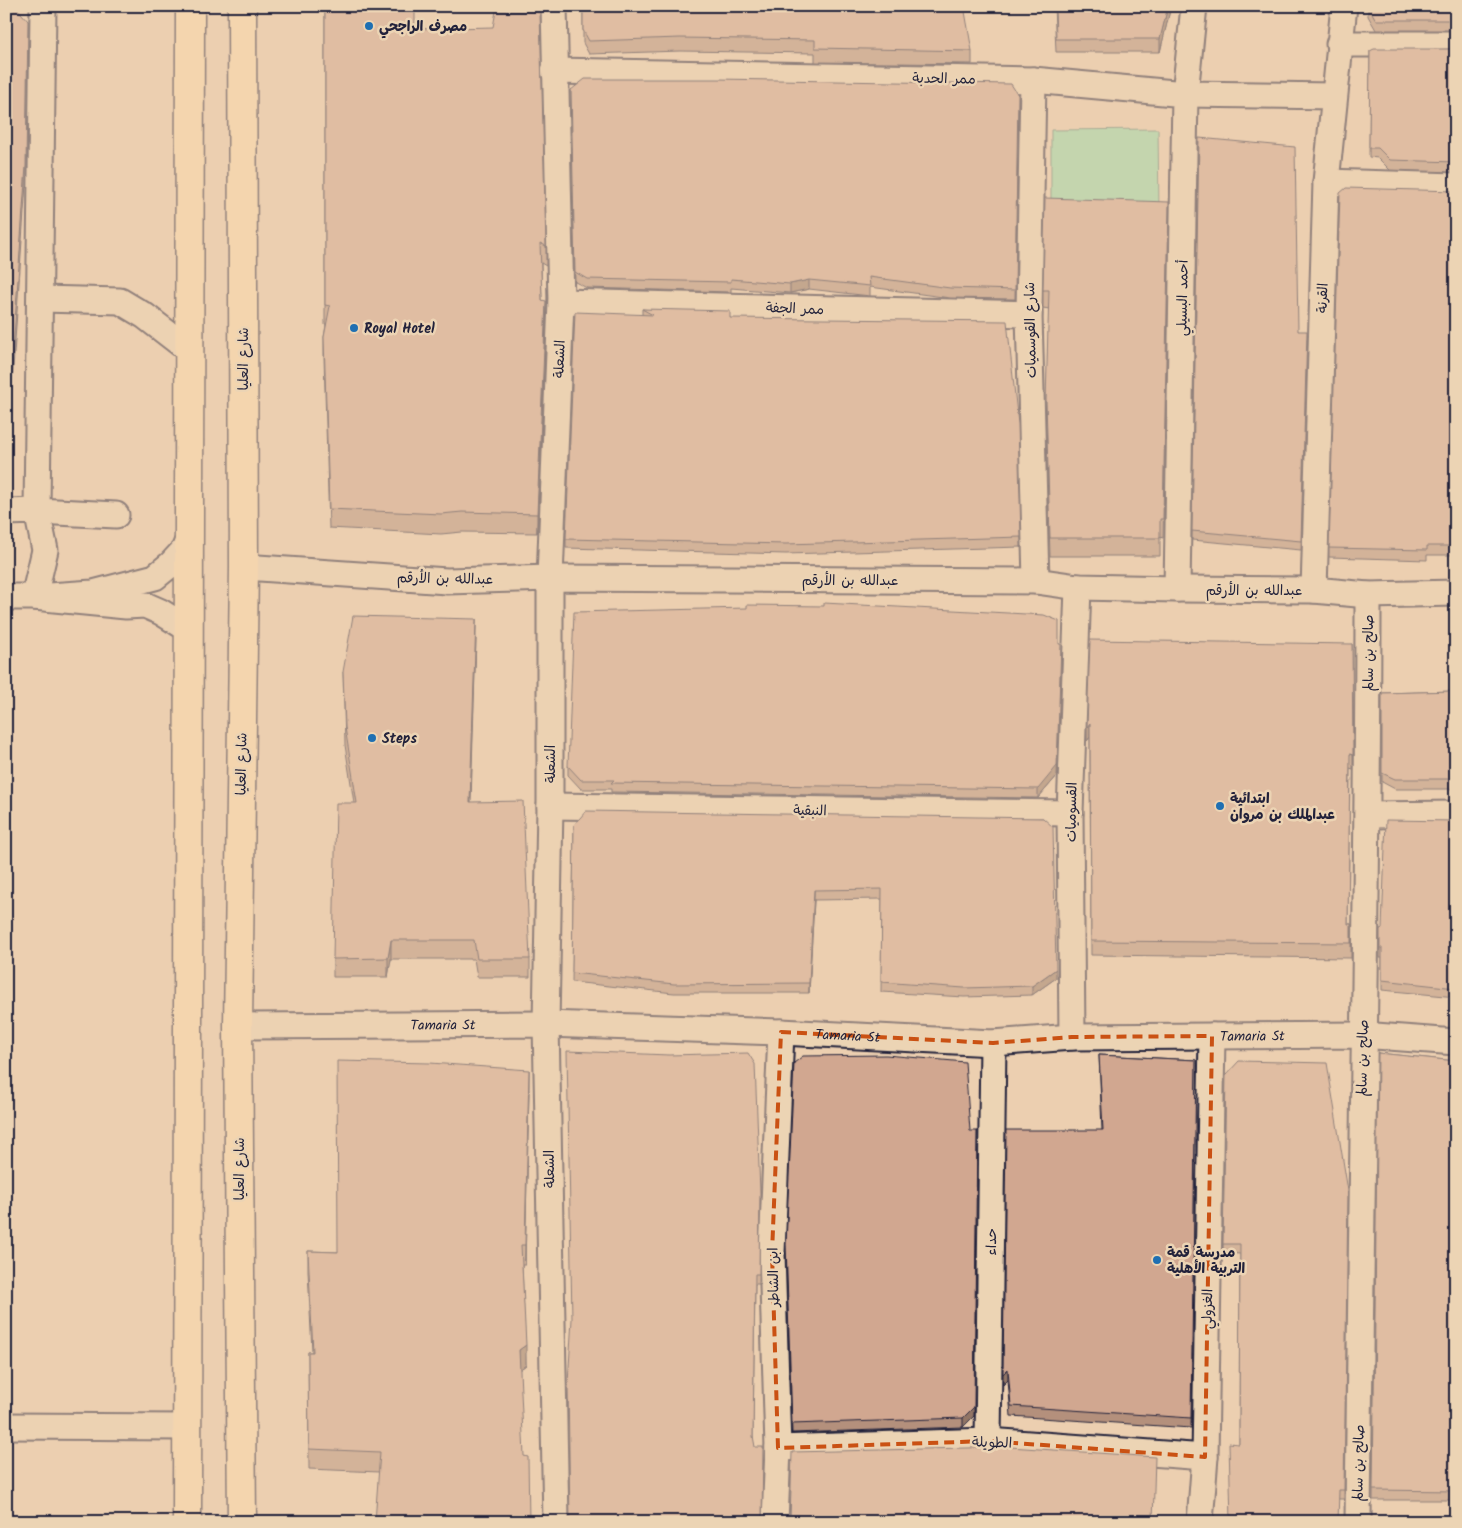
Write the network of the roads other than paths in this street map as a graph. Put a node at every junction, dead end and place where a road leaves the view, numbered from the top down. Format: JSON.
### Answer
{"nodes":[{"id":1,"x":43,"y":6,"type":"edge"},
{"id":2,"x":190,"y":6,"type":"edge"},
{"id":3,"x":242,"y":6,"type":"edge"},
{"id":4,"x":554,"y":6,"type":"edge"},
{"id":5,"x":1194,"y":6,"type":"edge"},
{"id":6,"x":1344,"y":6,"type":"edge"},
{"id":7,"x":1339,"y":44,"type":"junction"},
{"id":8,"x":1456,"y":44,"type":"edge"},
{"id":9,"x":554,"y":71,"type":"junction"},
{"id":10,"x":1034,"y":80,"type":"junction"},
{"id":11,"x":1185,"y":94,"type":"junction"},
{"id":12,"x":1334,"y":96,"type":"junction"},
{"id":13,"x":1326,"y":182,"type":"junction"},
{"id":14,"x":1456,"y":186,"type":"edge"},
{"id":15,"x":41,"y":299,"type":"junction"},
{"id":16,"x":561,"y":302,"type":"junction"},
{"id":17,"x":1028,"y":314,"type":"junction"},
{"id":18,"x":189,"y":350,"type":"junction"},
{"id":19,"x":6,"y":512,"type":"edge"},
{"id":20,"x":37,"y":512,"type":"junction"},
{"id":21,"x":116,"y":515,"type":"dead end"},
{"id":22,"x":189,"y":538,"type":"junction"},
{"id":23,"x":244,"y":567,"type":"junction"},
{"id":24,"x":550,"y":578,"type":"junction"},
{"id":25,"x":1036,"y":581,"type":"junction"},
{"id":26,"x":1078,"y":586,"type":"junction"},
{"id":27,"x":1178,"y":590,"type":"junction"},
{"id":28,"x":1314,"y":590,"type":"junction"},
{"id":29,"x":1456,"y":593,"type":"edge"},
{"id":30,"x":1368,"y":595,"type":"junction"},
{"id":31,"x":6,"y":597,"type":"edge"},
{"id":32,"x":34,"y":597,"type":"junction"},
{"id":33,"x":188,"y":629,"type":"junction"},
{"id":34,"x":550,"y":806,"type":"junction"},
{"id":35,"x":1070,"y":813,"type":"junction"},
{"id":36,"x":1456,"y":814,"type":"edge"},
{"id":37,"x":1368,"y":815,"type":"junction"},
{"id":38,"x":546,"y":1024,"type":"junction"},
{"id":39,"x":238,"y":1026,"type":"junction"},
{"id":40,"x":781,"y":1032,"type":"junction"},
{"id":41,"x":1362,"y":1035,"type":"junction"},
{"id":42,"x":1212,"y":1036,"type":"junction"},
{"id":43,"x":1072,"y":1037,"type":"junction"},
{"id":44,"x":1456,"y":1042,"type":"edge"},
{"id":45,"x":993,"y":1044,"type":"junction"},
{"id":46,"x":6,"y":1426,"type":"edge"},
{"id":47,"x":187,"y":1427,"type":"junction"},
{"id":48,"x":988,"y":1441,"type":"junction"},
{"id":49,"x":778,"y":1448,"type":"junction"},
{"id":50,"x":1205,"y":1457,"type":"junction"},
{"id":51,"x":187,"y":1522,"type":"edge"},
{"id":52,"x":242,"y":1522,"type":"edge"},
{"id":53,"x":556,"y":1522,"type":"edge"},
{"id":54,"x":775,"y":1522,"type":"edge"},
{"id":55,"x":1200,"y":1522,"type":"edge"},
{"id":56,"x":1358,"y":1522,"type":"edge"}],
"edges":[{"from":1,"to":15,"type":"street"},
{"from":2,"to":18,"type":"main road"},
{"from":3,"to":23,"type":"main road","name":"شارع العليا"},
{"from":4,"to":9,"type":"street","name":"الشعلة"},
{"from":5,"to":11,"type":"street","name":"أحمد البسيلي"},
{"from":6,"to":7,"type":"street","name":"القرنة"},
{"from":7,"to":8,"type":"street"},
{"from":7,"to":12,"type":"street","name":"القرنة"},
{"from":9,"to":10,"type":"street","name":"ممر الحدبة"},
{"from":9,"to":16,"type":"street","name":"الشعلة"},
{"from":10,"to":11,"type":"street","name":"ممر الحدبة"},
{"from":10,"to":17,"type":"street","name":"شارع القوسميات"},
{"from":11,"to":12,"type":"street","name":"ممر الحدبة"},
{"from":11,"to":27,"type":"street","name":"أحمد البسيلي"},
{"from":12,"to":13,"type":"street","name":"القرنة"},
{"from":13,"to":14,"type":"street"},
{"from":13,"to":28,"type":"street","name":"القرنة"},
{"from":15,"to":18,"type":"street"},
{"from":15,"to":20,"type":"street"},
{"from":16,"to":17,"type":"street","name":"ممر الجفة"},
{"from":16,"to":24,"type":"street","name":"الشعلة"},
{"from":17,"to":25,"type":"street","name":"شارع القوسميات"},
{"from":18,"to":22,"type":"main road"},
{"from":19,"to":20,"type":"street"},
{"from":20,"to":21,"type":"street"},
{"from":20,"to":32,"type":"street"},
{"from":22,"to":32,"type":"street"},
{"from":22,"to":33,"type":"main road"},
{"from":23,"to":24,"type":"street","name":"عبدالله بن الأرقم"},
{"from":23,"to":39,"type":"main road","name":"شارع العليا"},
{"from":24,"to":25,"type":"street","name":"عبدالله بن الأرقم"},
{"from":24,"to":34,"type":"street","name":"الشعلة"},
{"from":25,"to":26,"type":"street","name":"عبدالله بن الأرقم"},
{"from":26,"to":27,"type":"street","name":"عبدالله بن الأرقم"},
{"from":26,"to":35,"type":"street","name":"القسوميات"},
{"from":27,"to":28,"type":"street","name":"عبدالله بن الأرقم"},
{"from":28,"to":30,"type":"street","name":"عبدالله بن الأرقم"},
{"from":29,"to":30,"type":"street","name":"عبدالله بن الأرقم"},
{"from":30,"to":37,"type":"street","name":"صالح بن سالم"},
{"from":31,"to":32,"type":"street"},
{"from":32,"to":33,"type":"street"},
{"from":33,"to":47,"type":"main road"},
{"from":34,"to":35,"type":"street","name":"النبقية"},
{"from":34,"to":38,"type":"street","name":"الشعلة"},
{"from":35,"to":43,"type":"street","name":"القسوميات"},
{"from":36,"to":37,"type":"street"},
{"from":37,"to":41,"type":"street","name":"صالح بن سالم"},
{"from":38,"to":39,"type":"street","name":"Tamaria St"},
{"from":38,"to":40,"type":"street","name":"Tamaria St"},
{"from":38,"to":53,"type":"street","name":"الشعلة"},
{"from":39,"to":52,"type":"main road","name":"شارع العليا"},
{"from":40,"to":45,"type":"street","name":"Tamaria St"},
{"from":40,"to":49,"type":"street","name":"ابن الشاطر"},
{"from":41,"to":42,"type":"street","name":"Tamaria St"},
{"from":41,"to":44,"type":"street","name":"Tamaria St"},
{"from":41,"to":56,"type":"street","name":"صالح بن سالم"},
{"from":42,"to":43,"type":"street","name":"Tamaria St"},
{"from":42,"to":50,"type":"street","name":"الغزولي"},
{"from":43,"to":45,"type":"street","name":"Tamaria St"},
{"from":45,"to":48,"type":"street","name":"حداء"},
{"from":46,"to":47,"type":"street"},
{"from":47,"to":51,"type":"main road"},
{"from":48,"to":49,"type":"street","name":"الطويلة"},
{"from":48,"to":50,"type":"street","name":"الطويلة"},
{"from":49,"to":54,"type":"street","name":"ابن الشاطر"},
{"from":50,"to":55,"type":"street","name":"الغزولي"}]}
